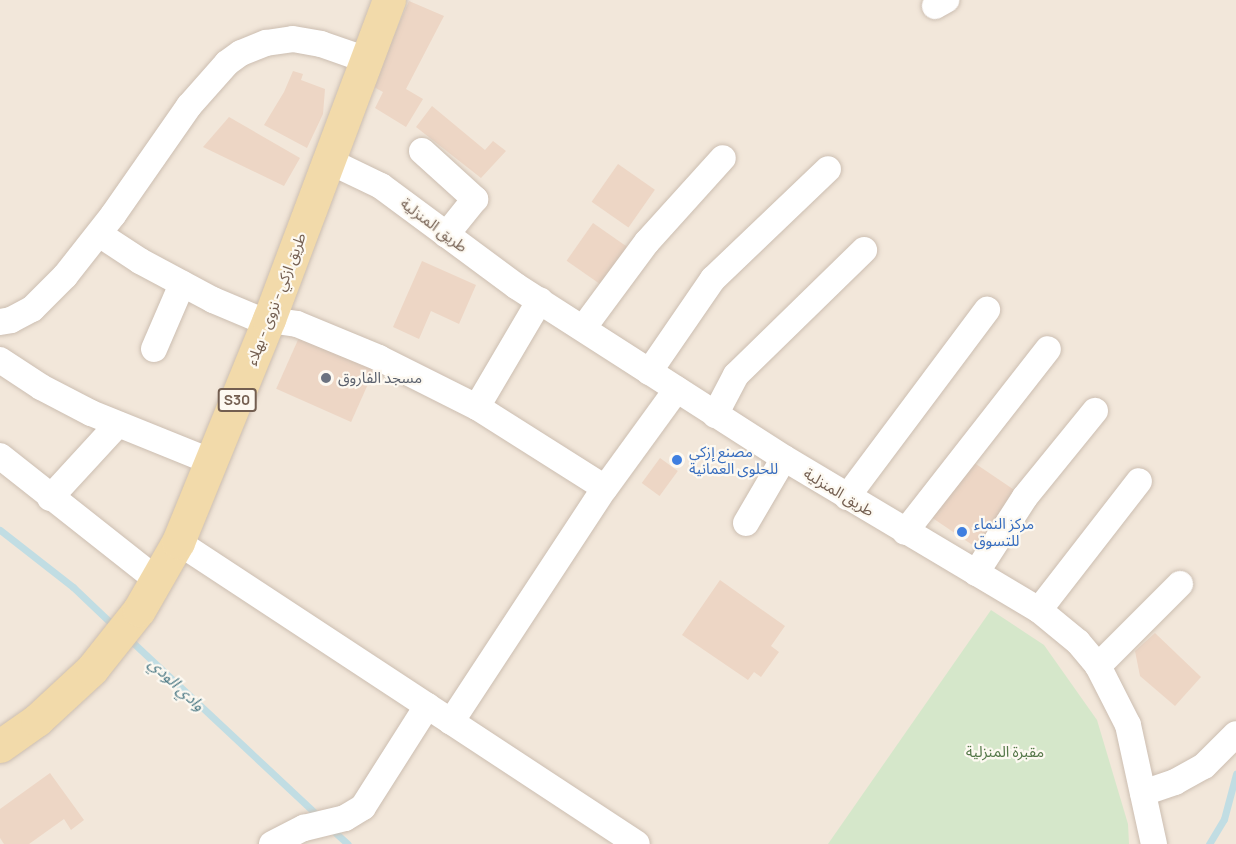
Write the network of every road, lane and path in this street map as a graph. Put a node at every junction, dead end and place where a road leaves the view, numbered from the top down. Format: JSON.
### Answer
{"nodes":[{"id":1,"x":389,"y":0,"type":"edge"},
{"id":2,"x":367,"y":60,"type":"junction"},
{"id":3,"x":422,"y":151,"type":"dead end"},
{"id":4,"x":723,"y":158,"type":"dead end"},
{"id":5,"x":329,"y":161,"type":"junction"},
{"id":6,"x":828,"y":169,"type":"dead end"},
{"id":7,"x":99,"y":234,"type":"junction"},
{"id":8,"x":446,"y":235,"type":"junction"},
{"id":9,"x":864,"y":250,"type":"dead end"},
{"id":10,"x":182,"y":284,"type":"junction"},
{"id":11,"x":540,"y":300,"type":"junction"},
{"id":12,"x":987,"y":310,"type":"dead end"},
{"id":13,"x":269,"y":320,"type":"junction"},
{"id":14,"x":0,"y":322,"type":"edge"},
{"id":15,"x":584,"y":327,"type":"junction"},
{"id":16,"x":154,"y":349,"type":"dead end"},
{"id":17,"x":1048,"y":349,"type":"dead end"},
{"id":18,"x":0,"y":360,"type":"edge"},
{"id":19,"x":650,"y":372,"type":"junction"},
{"id":20,"x":677,"y":388,"type":"junction"},
{"id":21,"x":477,"y":407,"type":"junction"},
{"id":22,"x":1095,"y":411,"type":"dead end"},
{"id":23,"x":715,"y":415,"type":"junction"},
{"id":24,"x":117,"y":424,"type":"junction"},
{"id":25,"x":0,"y":456,"type":"edge"},
{"id":26,"x":784,"y":458,"type":"junction"},
{"id":27,"x":212,"y":462,"type":"junction"},
{"id":28,"x":1138,"y":481,"type":"dead end"},
{"id":29,"x":605,"y":488,"type":"junction"},
{"id":30,"x":847,"y":497,"type":"junction"},
{"id":31,"x":50,"y":498,"type":"junction"},
{"id":32,"x":747,"y":523,"type":"dead end"},
{"id":33,"x":905,"y":532,"type":"junction"},
{"id":34,"x":178,"y":542,"type":"junction"},
{"id":35,"x":976,"y":573,"type":"junction"},
{"id":36,"x":157,"y":580,"type":"junction"},
{"id":37,"x":1180,"y":584,"type":"dead end"},
{"id":38,"x":1039,"y":610,"type":"junction"},
{"id":39,"x":1098,"y":666,"type":"junction"},
{"id":40,"x":427,"y":706,"type":"junction"},
{"id":41,"x":451,"y":722,"type":"junction"},
{"id":42,"x":1236,"y":734,"type":"edge"},
{"id":43,"x":0,"y":746,"type":"edge"},
{"id":44,"x":1143,"y":793,"type":"junction"},
{"id":45,"x":272,"y":844,"type":"edge"},
{"id":46,"x":637,"y":844,"type":"edge"},
{"id":47,"x":1154,"y":844,"type":"edge"}],
"edges":[{"from":1,"to":2,"type":"main road","name":"طريق ازكي - نزوى - بهلاء","number":"S30"},
{"from":2,"to":5,"type":"main road","name":"طريق ازكي - نزوى - بهلاء","number":"S30"},
{"from":2,"to":7,"type":"street"},
{"from":3,"to":8,"type":"street"},
{"from":4,"to":15,"type":"street"},
{"from":5,"to":8,"type":"street","name":"طريق المنزلية"},
{"from":5,"to":13,"type":"main road","name":"طريق ازكي - نزوى - بهلاء","number":"S30"},
{"from":6,"to":19,"type":"street"},
{"from":7,"to":10,"type":"street"},
{"from":7,"to":14,"type":"street"},
{"from":8,"to":11,"type":"street","name":"طريق المنزلية"},
{"from":9,"to":23,"type":"street"},
{"from":10,"to":13,"type":"street"},
{"from":10,"to":16,"type":"street"},
{"from":11,"to":15,"type":"street","name":"طريق المنزلية"},
{"from":11,"to":21,"type":"street"},
{"from":12,"to":30,"type":"street"},
{"from":13,"to":21,"type":"street"},
{"from":13,"to":27,"type":"main road","name":"طريق ازكي - نزوى - بهلاء","number":"S30"},
{"from":15,"to":19,"type":"street","name":"طريق المنزلية"},
{"from":17,"to":33,"type":"street"},
{"from":18,"to":24,"type":"street"},
{"from":19,"to":20,"type":"street","name":"طريق المنزلية"},
{"from":20,"to":23,"type":"street","name":"طريق المنزلية"},
{"from":20,"to":29,"type":"street"},
{"from":21,"to":29,"type":"street"},
{"from":22,"to":35,"type":"street"},
{"from":23,"to":26,"type":"street","name":"طريق المنزلية"},
{"from":24,"to":27,"type":"street"},
{"from":24,"to":31,"type":"street"},
{"from":25,"to":31,"type":"street"},
{"from":26,"to":30,"type":"street","name":"طريق المنزلية"},
{"from":26,"to":32,"type":"street"},
{"from":27,"to":34,"type":"main road","name":"طريق ازكي - نزوى - بهلاء","number":"S30"},
{"from":28,"to":38,"type":"street"},
{"from":29,"to":41,"type":"street"},
{"from":30,"to":33,"type":"street","name":"طريق المنزلية"},
{"from":31,"to":36,"type":"street"},
{"from":33,"to":35,"type":"street","name":"طريق المنزلية"},
{"from":34,"to":36,"type":"main road","name":"طريق ازكي - نزوى - بهلاء","number":"S30"},
{"from":34,"to":40,"type":"street"},
{"from":35,"to":38,"type":"street","name":"طريق المنزلية"},
{"from":36,"to":43,"type":"main road","name":"طريق ازكي - نزوى - بهلاء","number":"S30"},
{"from":37,"to":39,"type":"street"},
{"from":38,"to":39,"type":"street","name":"طريق المنزلية"},
{"from":39,"to":44,"type":"street","name":"طريق المنزلية"},
{"from":40,"to":41,"type":"street"},
{"from":40,"to":45,"type":"street"},
{"from":41,"to":46,"type":"street"},
{"from":42,"to":44,"type":"street"},
{"from":44,"to":47,"type":"street","name":"طريق المنزلية"}]}
